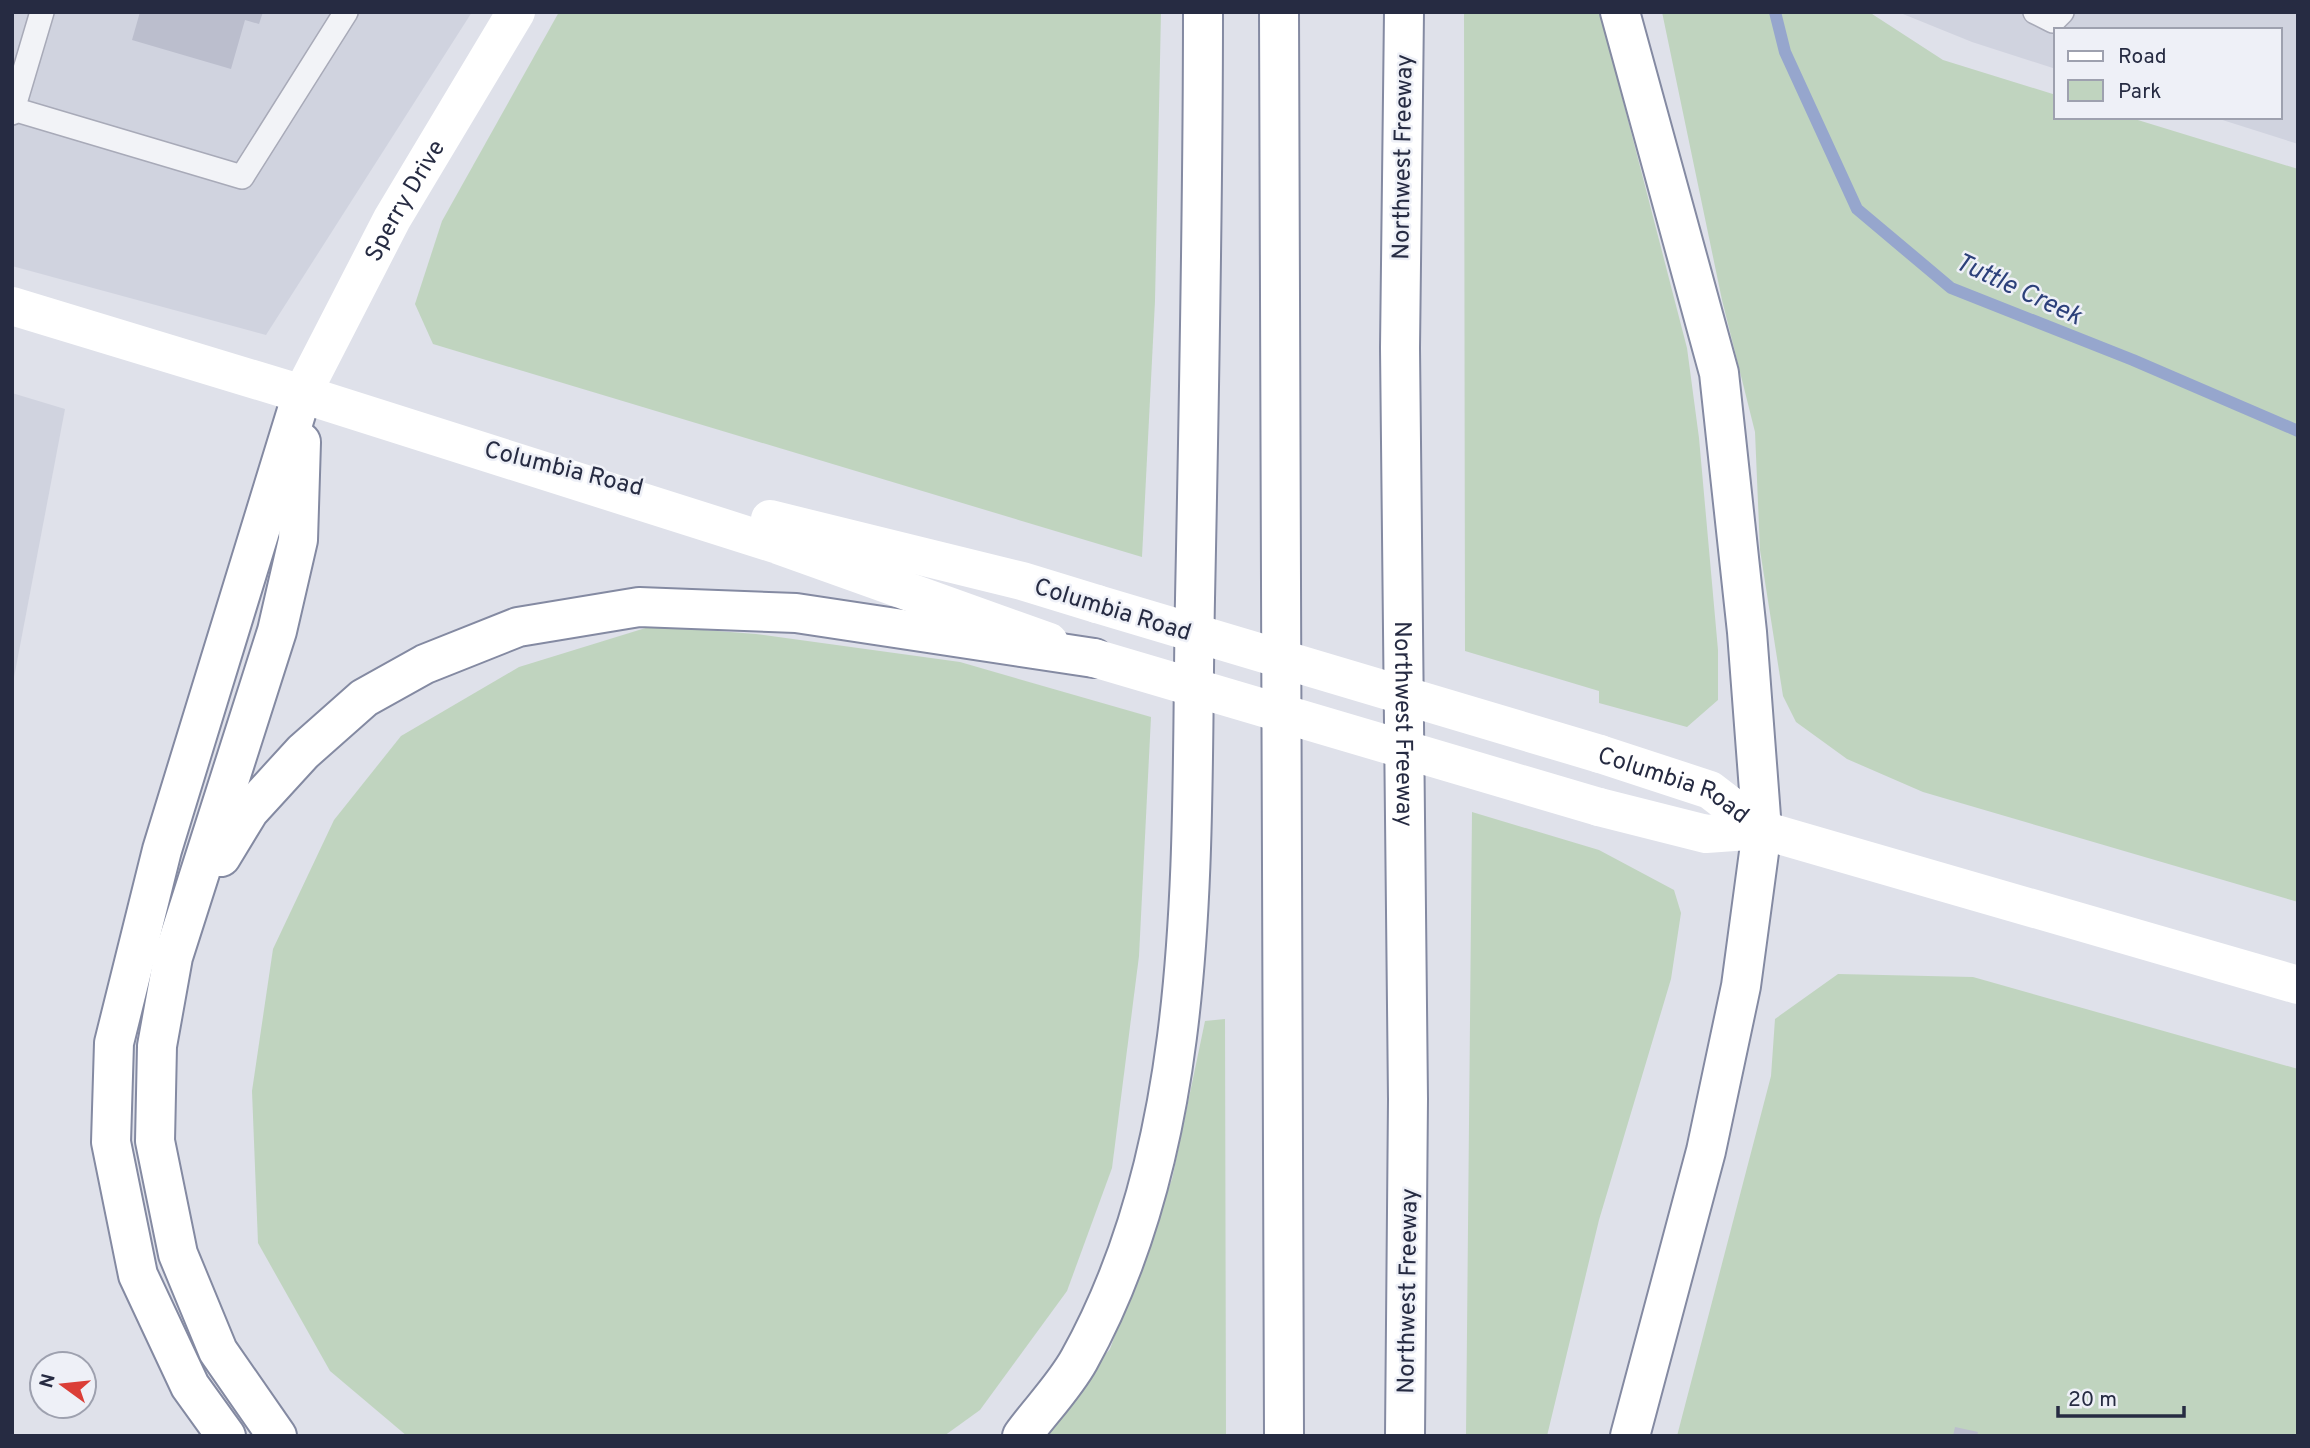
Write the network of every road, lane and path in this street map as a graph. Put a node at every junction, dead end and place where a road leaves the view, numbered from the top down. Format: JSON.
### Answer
{"nodes":[{"id":1,"x":41,"y":12,"type":"edge"},
{"id":2,"x":346,"y":12,"type":"edge"},
{"id":3,"x":516,"y":12,"type":"edge"},
{"id":4,"x":1203,"y":12,"type":"edge"},
{"id":5,"x":1279,"y":12,"type":"edge"},
{"id":6,"x":1404,"y":12,"type":"edge"},
{"id":7,"x":1620,"y":12,"type":"edge"},
{"id":8,"x":2035,"y":12,"type":"edge"},
{"id":9,"x":2062,"y":12,"type":"edge"},
{"id":10,"x":13,"y":111,"type":"edge"},
{"id":11,"x":12,"y":306,"type":"edge"},
{"id":12,"x":302,"y":394,"type":"junction"},
{"id":13,"x":446,"y":439,"type":"junction"},
{"id":14,"x":1094,"y":658,"type":"junction"},
{"id":15,"x":1762,"y":830,"type":"junction"},
{"id":16,"x":187,"y":913,"type":"junction"},
{"id":17,"x":2298,"y":985,"type":"edge"},
{"id":18,"x":226,"y":1436,"type":"edge"},
{"id":19,"x":277,"y":1436,"type":"edge"},
{"id":20,"x":1021,"y":1436,"type":"edge"},
{"id":21,"x":1284,"y":1436,"type":"edge"},
{"id":22,"x":1405,"y":1436,"type":"edge"},
{"id":23,"x":1630,"y":1436,"type":"edge"}],
"edges":[{"from":1,"to":10,"type":"lane"},
{"from":2,"to":10,"type":"lane"},
{"from":3,"to":12,"type":"main road","name":"Sperry Drive"},
{"from":4,"to":20,"type":"main road"},
{"from":5,"to":21,"type":"main road"},
{"from":6,"to":22,"type":"main road","name":"Northwest Freeway"},
{"from":7,"to":15,"type":"main road"},
{"from":8,"to":9,"type":"lane"},
{"from":11,"to":12,"type":"main road","name":"Columbia Road"},
{"from":12,"to":13,"type":"main road","name":"Columbia Road"},
{"from":12,"to":16,"type":"main road"},
{"from":12,"to":18,"type":"main road","name":"Sperry Drive"},
{"from":13,"to":14,"type":"main road","name":"Columbia Road"},
{"from":13,"to":15,"type":"main road","name":"Columbia Road","bridge":true},
{"from":14,"to":15,"type":"main road","name":"Columbia Road","bridge":true},
{"from":14,"to":16,"type":"main road"},
{"from":15,"to":17,"type":"main road","name":"Columbia Road"},
{"from":15,"to":23,"type":"main road"},
{"from":16,"to":19,"type":"main road"}]}
